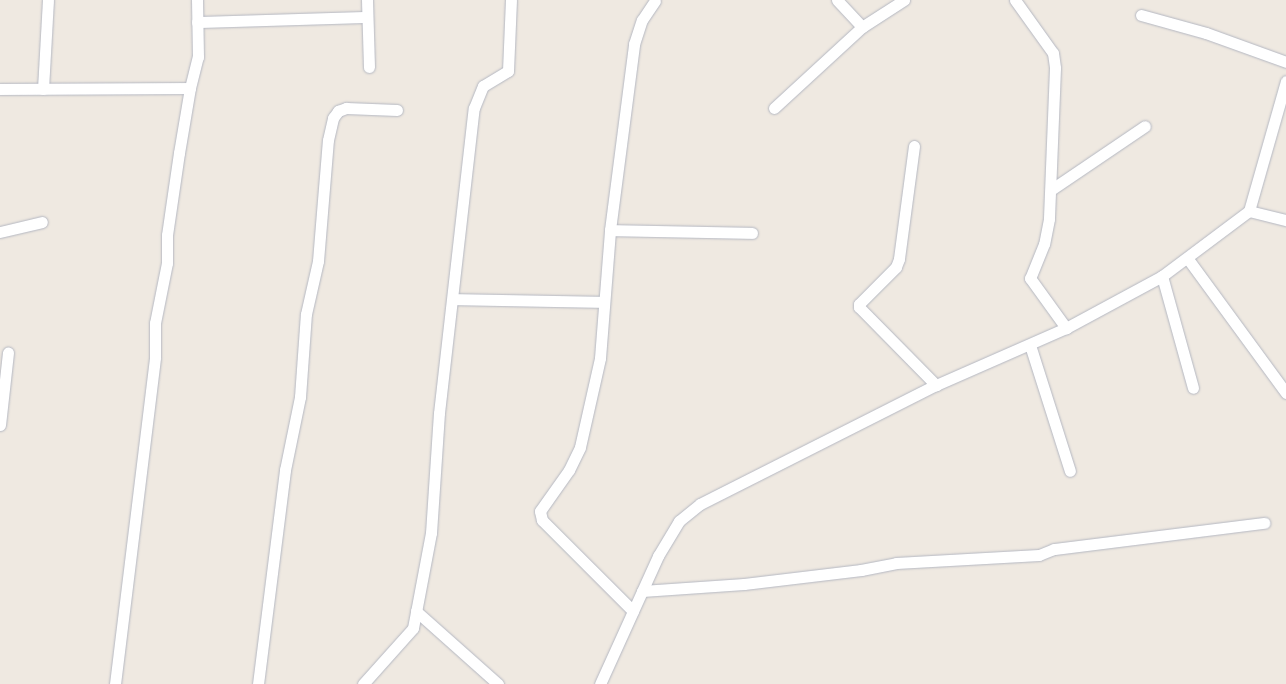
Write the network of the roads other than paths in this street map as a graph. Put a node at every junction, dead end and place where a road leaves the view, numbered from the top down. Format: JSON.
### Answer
{"nodes":[{"id":1,"x":48,"y":0,"type":"edge"},
{"id":2,"x":197,"y":0,"type":"edge"},
{"id":3,"x":367,"y":0,"type":"edge"},
{"id":4,"x":511,"y":0,"type":"edge"},
{"id":5,"x":653,"y":0,"type":"edge"},
{"id":6,"x":837,"y":0,"type":"edge"},
{"id":7,"x":904,"y":0,"type":"edge"},
{"id":8,"x":1015,"y":0,"type":"edge"},
{"id":9,"x":1141,"y":15,"type":"dead end"},
{"id":10,"x":367,"y":17,"type":"junction"},
{"id":11,"x":198,"y":22,"type":"junction"},
{"id":12,"x":862,"y":27,"type":"junction"},
{"id":13,"x":1286,"y":62,"type":"edge"},
{"id":14,"x":369,"y":67,"type":"dead end"},
{"id":15,"x":1286,"y":81,"type":"edge"},
{"id":16,"x":190,"y":88,"type":"junction"},
{"id":17,"x":0,"y":89,"type":"edge"},
{"id":18,"x":43,"y":89,"type":"junction"},
{"id":19,"x":774,"y":108,"type":"dead end"},
{"id":20,"x":397,"y":110,"type":"dead end"},
{"id":21,"x":1145,"y":126,"type":"dead end"},
{"id":22,"x":914,"y":146,"type":"dead end"},
{"id":23,"x":1052,"y":189,"type":"junction"},
{"id":24,"x":1249,"y":212,"type":"junction"},
{"id":25,"x":1286,"y":220,"type":"edge"},
{"id":26,"x":42,"y":222,"type":"dead end"},
{"id":27,"x":610,"y":230,"type":"junction"},
{"id":28,"x":0,"y":232,"type":"edge"},
{"id":29,"x":752,"y":233,"type":"dead end"},
{"id":30,"x":1188,"y":259,"type":"junction"},
{"id":31,"x":1162,"y":276,"type":"junction"},
{"id":32,"x":453,"y":299,"type":"junction"},
{"id":33,"x":603,"y":302,"type":"junction"},
{"id":34,"x":1066,"y":328,"type":"junction"},
{"id":35,"x":1030,"y":345,"type":"junction"},
{"id":36,"x":8,"y":352,"type":"dead end"},
{"id":37,"x":936,"y":385,"type":"junction"},
{"id":38,"x":1193,"y":388,"type":"dead end"},
{"id":39,"x":1286,"y":393,"type":"edge"},
{"id":40,"x":0,"y":425,"type":"edge"},
{"id":41,"x":1070,"y":471,"type":"dead end"},
{"id":42,"x":1264,"y":523,"type":"dead end"},
{"id":43,"x":642,"y":591,"type":"junction"},
{"id":44,"x":416,"y":611,"type":"junction"},
{"id":45,"x":633,"y":611,"type":"junction"},
{"id":46,"x":115,"y":684,"type":"edge"},
{"id":47,"x":258,"y":684,"type":"edge"},
{"id":48,"x":363,"y":684,"type":"edge"},
{"id":49,"x":498,"y":684,"type":"edge"},
{"id":50,"x":600,"y":684,"type":"edge"}],
"edges":[{"from":1,"to":18,"type":"street"},
{"from":2,"to":11,"type":"street"},
{"from":3,"to":10,"type":"street"},
{"from":4,"to":32,"type":"street"},
{"from":5,"to":27,"type":"street"},
{"from":6,"to":12,"type":"street"},
{"from":7,"to":12,"type":"street"},
{"from":8,"to":23,"type":"street"},
{"from":9,"to":13,"type":"street"},
{"from":10,"to":11,"type":"street"},
{"from":10,"to":14,"type":"street"},
{"from":11,"to":16,"type":"street"},
{"from":12,"to":19,"type":"street"},
{"from":15,"to":24,"type":"street"},
{"from":16,"to":18,"type":"street"},
{"from":16,"to":46,"type":"street"},
{"from":17,"to":18,"type":"street"},
{"from":20,"to":47,"type":"street"},
{"from":21,"to":23,"type":"street"},
{"from":22,"to":37,"type":"street"},
{"from":23,"to":34,"type":"street"},
{"from":24,"to":25,"type":"street"},
{"from":24,"to":30,"type":"street"},
{"from":26,"to":28,"type":"street"},
{"from":27,"to":29,"type":"street"},
{"from":27,"to":33,"type":"street"},
{"from":30,"to":31,"type":"street"},
{"from":30,"to":39,"type":"street"},
{"from":31,"to":34,"type":"street"},
{"from":31,"to":38,"type":"street"},
{"from":32,"to":33,"type":"street"},
{"from":32,"to":44,"type":"street"},
{"from":33,"to":45,"type":"street"},
{"from":34,"to":35,"type":"street"},
{"from":35,"to":37,"type":"street"},
{"from":35,"to":41,"type":"street"},
{"from":36,"to":40,"type":"street"},
{"from":37,"to":43,"type":"street"},
{"from":42,"to":43,"type":"street"},
{"from":43,"to":45,"type":"street"},
{"from":44,"to":48,"type":"street"},
{"from":44,"to":49,"type":"street"},
{"from":45,"to":50,"type":"street"}]}
